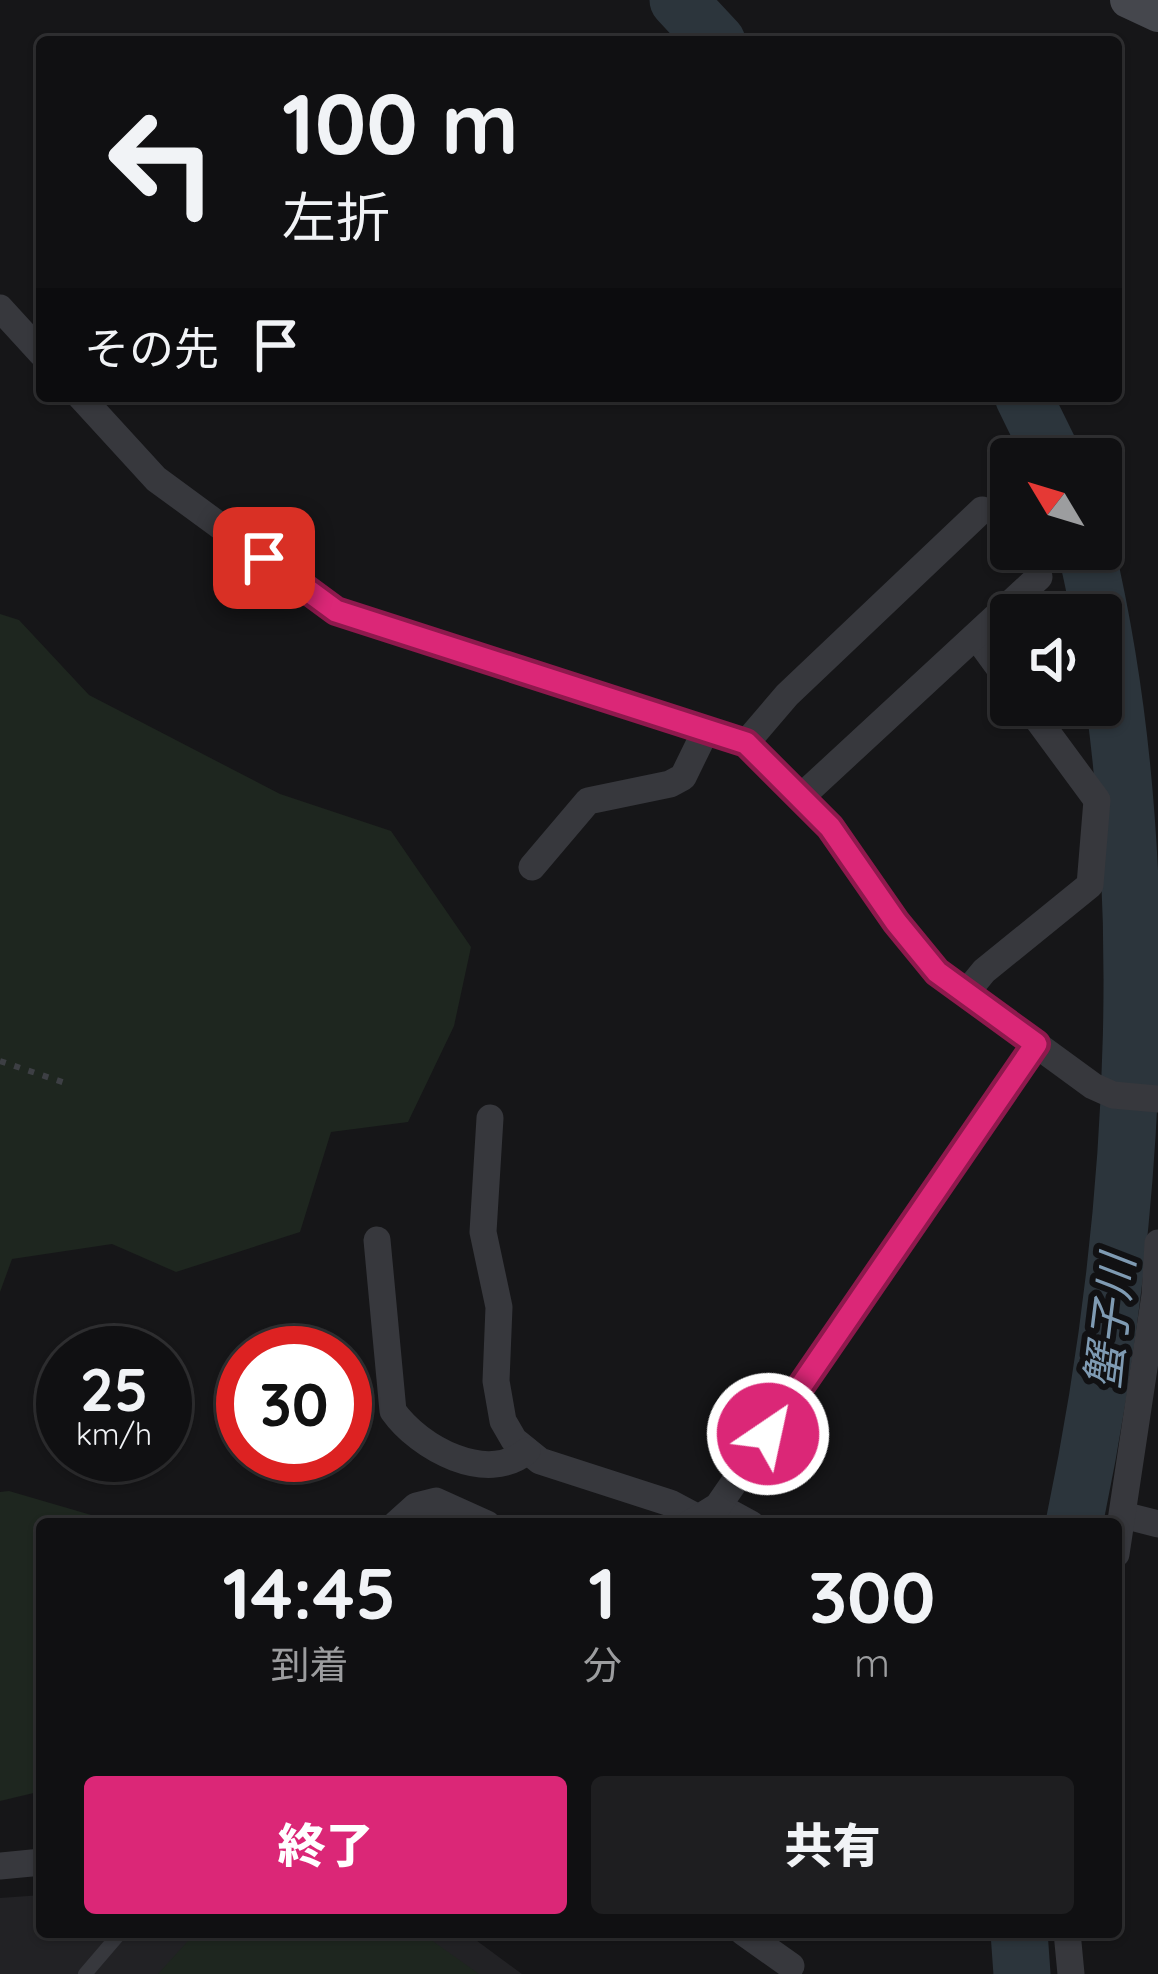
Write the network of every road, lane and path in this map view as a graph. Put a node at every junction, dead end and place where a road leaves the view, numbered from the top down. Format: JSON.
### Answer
{"nodes":[{"id":1,"x":1128,"y":0,"type":"edge"},
{"id":2,"x":1158,"y":14,"type":"edge"},
{"id":3,"x":0,"y":308,"type":"edge"},
{"id":4,"x":36,"y":347,"type":"edge"},
{"id":5,"x":85,"y":402,"type":"edge"},
{"id":6,"x":982,"y":510,"type":"dead end"},
{"id":7,"x":1039,"y":577,"type":"dead end"},
{"id":8,"x":976,"y":636,"type":"junction"},
{"id":9,"x":990,"y":655,"type":"edge"},
{"id":10,"x":1042,"y":726,"type":"edge"},
{"id":11,"x":706,"y":730,"type":"junction"},
{"id":12,"x":746,"y":743,"type":"junction"},
{"id":13,"x":801,"y":797,"type":"junction"},
{"id":14,"x":532,"y":867,"type":"dead end"},
{"id":15,"x":966,"y":993,"type":"junction"},
{"id":16,"x":1036,"y":1044,"type":"junction"},
{"id":17,"x":0,"y":1061,"type":"edge"},
{"id":18,"x":71,"y":1085,"type":"dead end"},
{"id":19,"x":1158,"y":1099,"type":"edge"},
{"id":20,"x":490,"y":1118,"type":"dead end"},
{"id":21,"x":377,"y":1240,"type":"dead end"},
{"id":22,"x":1158,"y":1243,"type":"edge"},
{"id":23,"x":527,"y":1451,"type":"junction"},
{"id":24,"x":1123,"y":1515,"type":"junction"},
{"id":25,"x":403,"y":1518,"type":"edge"},
{"id":26,"x":474,"y":1518,"type":"edge"},
{"id":27,"x":702,"y":1518,"type":"edge"},
{"id":28,"x":1122,"y":1521,"type":"edge"},
{"id":29,"x":1158,"y":1524,"type":"edge"},
{"id":30,"x":36,"y":1863,"type":"edge"},
{"id":31,"x":0,"y":1866,"type":"edge"},
{"id":32,"x":116,"y":1938,"type":"edge"},
{"id":33,"x":751,"y":1938,"type":"edge"},
{"id":34,"x":1068,"y":1938,"type":"edge"},
{"id":35,"x":791,"y":1966,"type":"dead end"},
{"id":36,"x":85,"y":1974,"type":"edge"},
{"id":37,"x":1071,"y":1974,"type":"edge"}],
"edges":[{"from":1,"to":2,"type":"main road"},
{"from":3,"to":4,"type":"street"},
{"from":5,"to":11,"type":"street"},
{"from":6,"to":12,"type":"street"},
{"from":7,"to":8,"type":"street"},
{"from":8,"to":9,"type":"street"},
{"from":8,"to":13,"type":"street"},
{"from":10,"to":15,"type":"street"},
{"from":11,"to":12,"type":"street"},
{"from":11,"to":14,"type":"street"},
{"from":12,"to":13,"type":"street"},
{"from":13,"to":15,"type":"street"},
{"from":15,"to":16,"type":"street"},
{"from":16,"to":19,"type":"street"},
{"from":16,"to":27,"type":"street"},
{"from":17,"to":18,"type":"path"},
{"from":20,"to":23,"type":"street"},
{"from":21,"to":23,"type":"street"},
{"from":22,"to":24,"type":"street"},
{"from":23,"to":27,"type":"street"},
{"from":24,"to":28,"type":"street"},
{"from":24,"to":29,"type":"street"},
{"from":25,"to":26,"type":"street"},
{"from":30,"to":31,"type":"street"},
{"from":32,"to":36,"type":"lane"},
{"from":33,"to":35,"type":"street"},
{"from":34,"to":37,"type":"street"}]}
